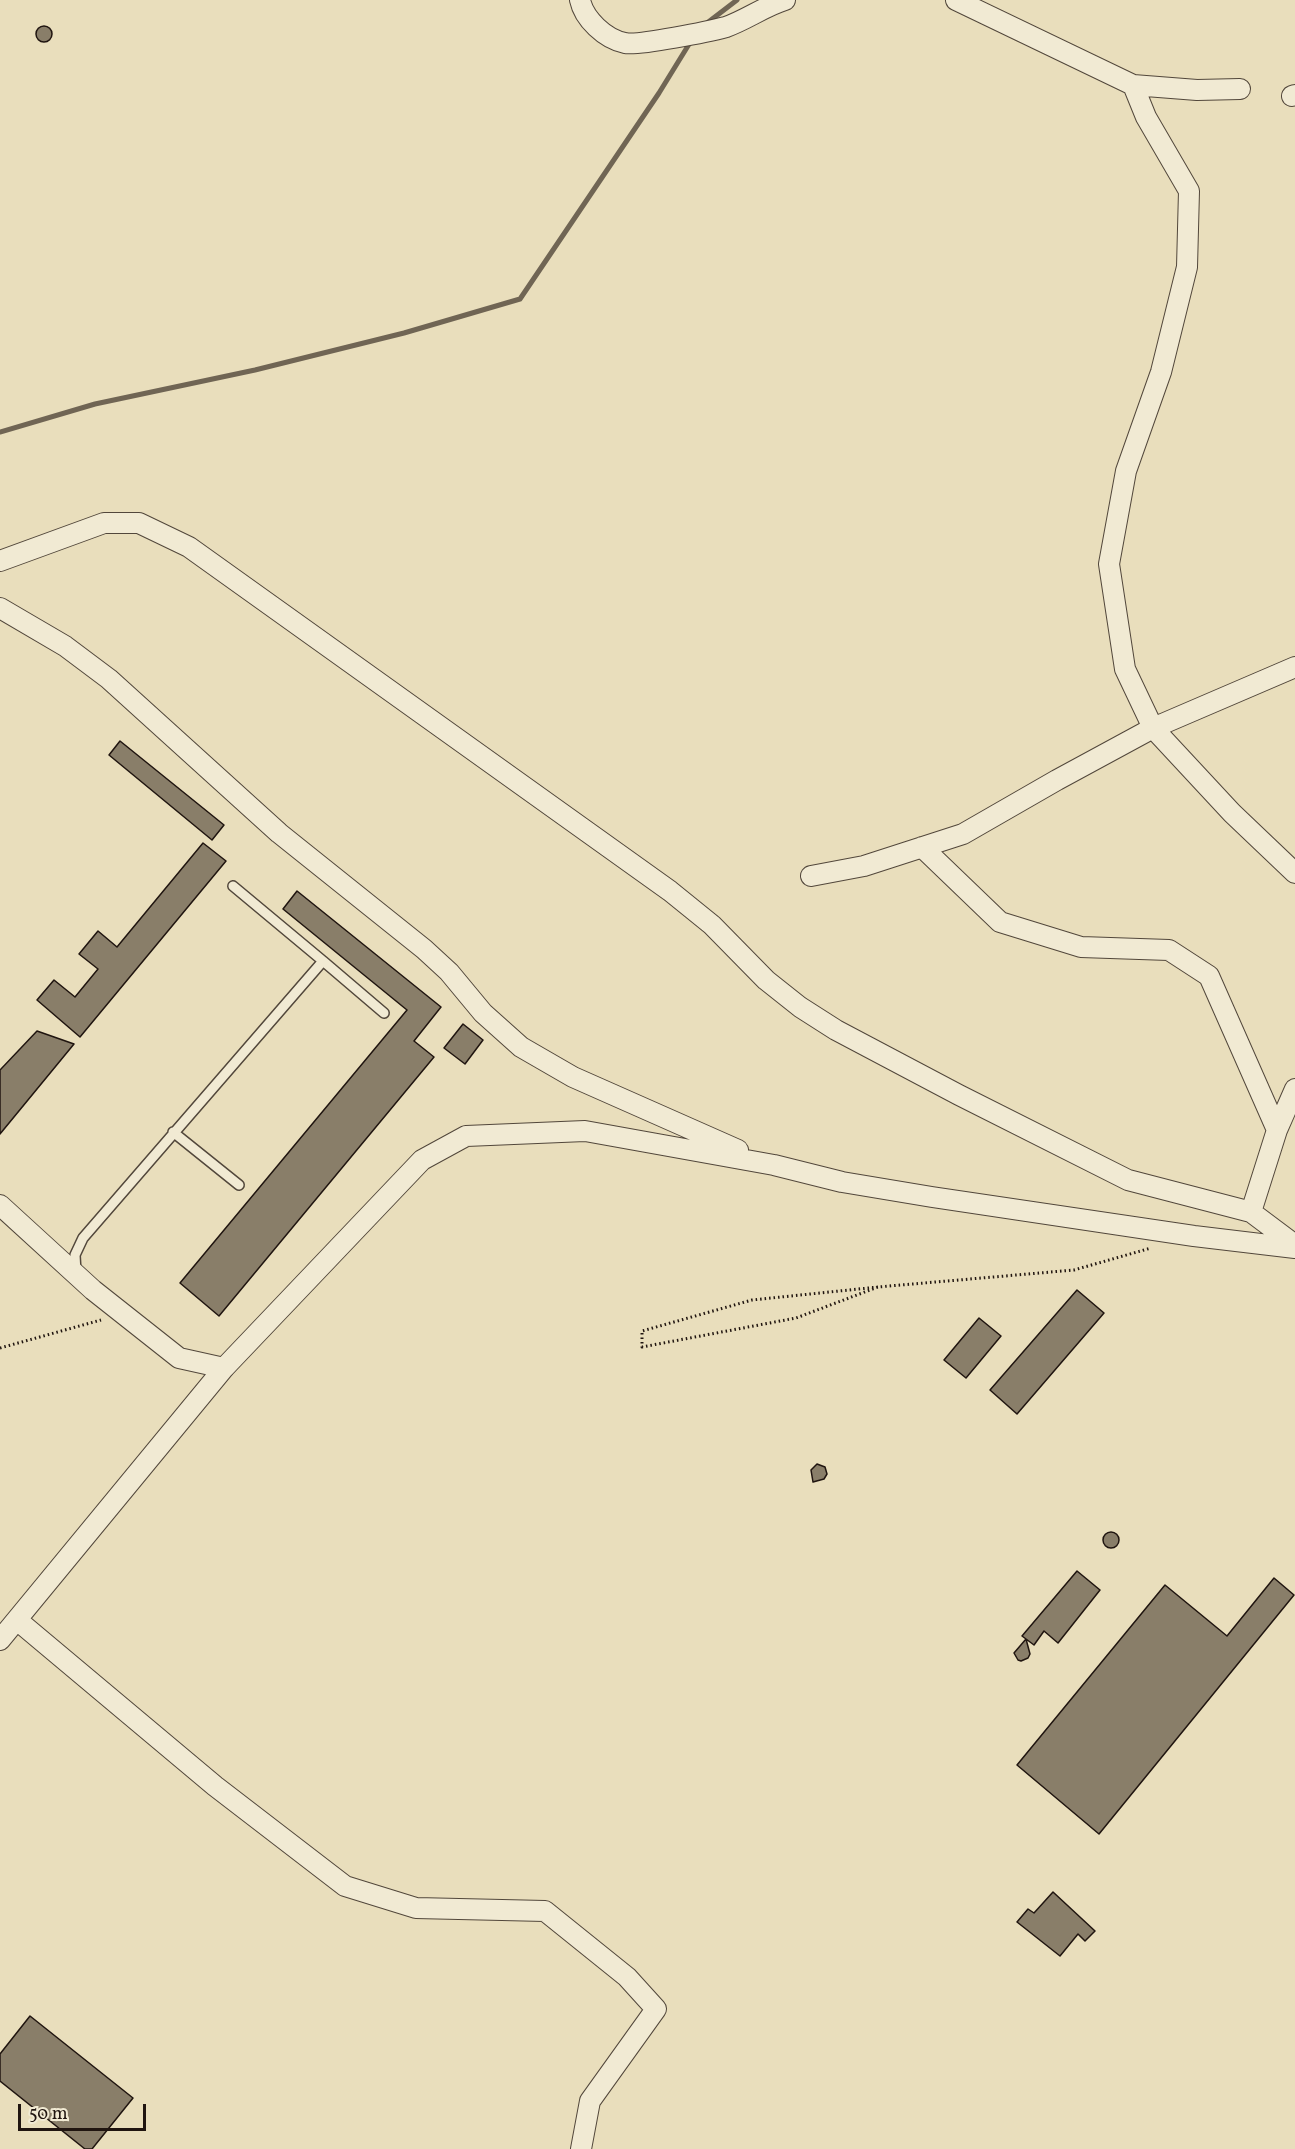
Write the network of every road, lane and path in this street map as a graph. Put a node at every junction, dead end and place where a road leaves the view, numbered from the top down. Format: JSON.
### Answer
{"nodes":[{"id":1,"x":785,"y":0,"type":"edge"},
{"id":2,"x":956,"y":0,"type":"edge"},
{"id":3,"x":581,"y":2,"type":"edge"},
{"id":4,"x":1133,"y":85,"type":"junction"},
{"id":5,"x":1240,"y":89,"type":"dead end"},
{"id":6,"x":0,"y":561,"type":"edge"},
{"id":7,"x":0,"y":608,"type":"edge"},
{"id":8,"x":1295,"y":668,"type":"edge"},
{"id":9,"x":1154,"y":728,"type":"junction"},
{"id":10,"x":922,"y":847,"type":"junction"},
{"id":11,"x":1295,"y":873,"type":"edge"},
{"id":12,"x":811,"y":876,"type":"dead end"},
{"id":13,"x":233,"y":886,"type":"dead end"},
{"id":14,"x":323,"y":961,"type":"junction"},
{"id":15,"x":384,"y":1013,"type":"dead end"},
{"id":16,"x":1295,"y":1089,"type":"edge"},
{"id":17,"x":1277,"y":1130,"type":"junction"},
{"id":18,"x":173,"y":1132,"type":"junction"},
{"id":19,"x":774,"y":1165,"type":"junction"},
{"id":20,"x":239,"y":1185,"type":"dead end"},
{"id":21,"x":0,"y":1205,"type":"edge"},
{"id":22,"x":1251,"y":1212,"type":"junction"},
{"id":23,"x":1161,"y":1245,"type":"dead end"},
{"id":24,"x":1295,"y":1247,"type":"edge"},
{"id":25,"x":76,"y":1274,"type":"junction"},
{"id":26,"x":878,"y":1287,"type":"junction"},
{"id":27,"x":123,"y":1314,"type":"junction"},
{"id":28,"x":0,"y":1348,"type":"edge"},
{"id":29,"x":225,"y":1368,"type":"junction"},
{"id":30,"x":16,"y":1620,"type":"junction"},
{"id":31,"x":0,"y":1640,"type":"edge"},
{"id":32,"x":581,"y":2149,"type":"edge"}],
"edges":[{"from":1,"to":3,"type":"street"},
{"from":2,"to":4,"type":"street"},
{"from":4,"to":5,"type":"street"},
{"from":4,"to":9,"type":"street"},
{"from":6,"to":22,"type":"street"},
{"from":7,"to":19,"type":"street"},
{"from":8,"to":9,"type":"street"},
{"from":9,"to":10,"type":"street"},
{"from":9,"to":11,"type":"street"},
{"from":10,"to":12,"type":"street"},
{"from":10,"to":17,"type":"street"},
{"from":13,"to":14,"type":"lane"},
{"from":14,"to":15,"type":"lane"},
{"from":14,"to":18,"type":"lane"},
{"from":16,"to":17,"type":"street"},
{"from":17,"to":22,"type":"street"},
{"from":18,"to":20,"type":"lane"},
{"from":18,"to":25,"type":"lane"},
{"from":19,"to":24,"type":"street"},
{"from":19,"to":29,"type":"street"},
{"from":21,"to":25,"type":"street"},
{"from":22,"to":24,"type":"street"},
{"from":23,"to":26,"type":"path"},
{"from":25,"to":27,"type":"street"},
{"from":26,"to":26,"type":"path"},
{"from":27,"to":28,"type":"path"},
{"from":27,"to":29,"type":"street"},
{"from":29,"to":30,"type":"street"},
{"from":30,"to":31,"type":"street"},
{"from":30,"to":32,"type":"street"}]}
